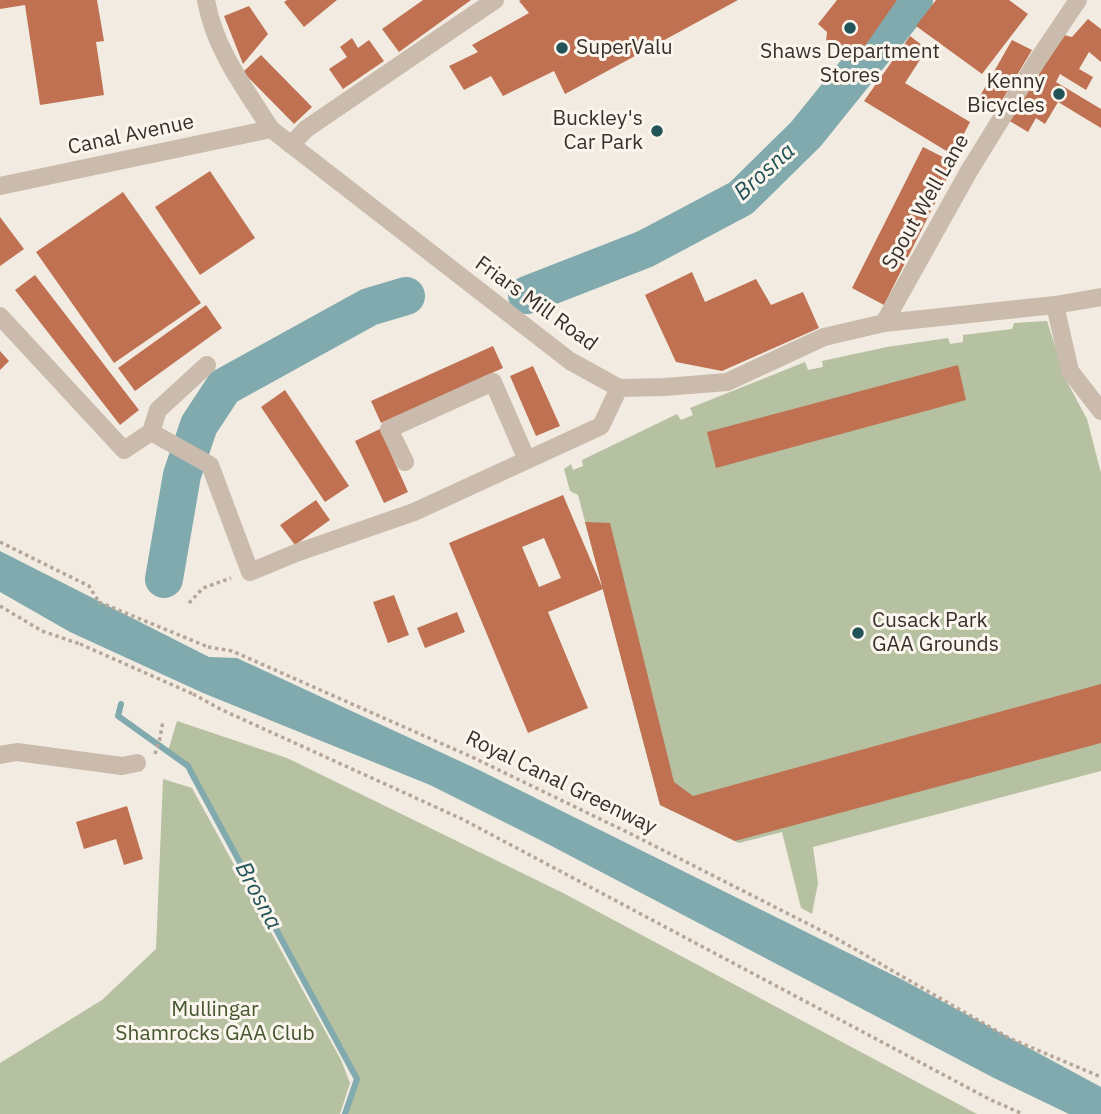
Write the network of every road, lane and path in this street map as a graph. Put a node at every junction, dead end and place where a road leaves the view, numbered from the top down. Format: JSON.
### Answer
{"nodes":[{"id":1,"x":206,"y":0,"type":"edge"},
{"id":2,"x":495,"y":0,"type":"edge"},
{"id":3,"x":1078,"y":0,"type":"edge"},
{"id":4,"x":271,"y":129,"type":"junction"},
{"id":5,"x":291,"y":145,"type":"junction"},
{"id":6,"x":0,"y":186,"type":"edge"},
{"id":7,"x":1101,"y":297,"type":"edge"},
{"id":8,"x":1055,"y":305,"type":"junction"},
{"id":9,"x":0,"y":316,"type":"edge"},
{"id":10,"x":884,"y":323,"type":"junction"},
{"id":11,"x":207,"y":365,"type":"dead end"},
{"id":12,"x":619,"y":388,"type":"junction"},
{"id":13,"x":1101,"y":411,"type":"edge"},
{"id":14,"x":151,"y":432,"type":"junction"},
{"id":15,"x":527,"y":460,"type":"junction"},
{"id":16,"x":405,"y":461,"type":"dead end"},
{"id":17,"x":0,"y":542,"type":"edge"},
{"id":18,"x":250,"y":572,"type":"junction"},
{"id":19,"x":189,"y":603,"type":"dead end"},
{"id":20,"x":0,"y":606,"type":"edge"},
{"id":21,"x":163,"y":721,"type":"dead end"},
{"id":22,"x":155,"y":754,"type":"dead end"},
{"id":23,"x":0,"y":755,"type":"edge"},
{"id":24,"x":137,"y":763,"type":"dead end"},
{"id":25,"x":1101,"y":1077,"type":"edge"},
{"id":26,"x":1023,"y":1114,"type":"edge"}],
"edges":[{"from":1,"to":4,"type":"street","name":"Friars Mill Road"},
{"from":2,"to":5,"type":"street"},
{"from":3,"to":10,"type":"street","name":"Spout Well Lane"},
{"from":4,"to":5,"type":"street","name":"Friars Mill Road"},
{"from":4,"to":6,"type":"street","name":"Canal Avenue"},
{"from":5,"to":12,"type":"street","name":"Friars Mill Road"},
{"from":7,"to":8,"type":"street","name":"Friars Mill Road"},
{"from":8,"to":10,"type":"street","name":"Friars Mill Road"},
{"from":8,"to":13,"type":"street"},
{"from":9,"to":14,"type":"street"},
{"from":10,"to":12,"type":"street","name":"Friars Mill Road"},
{"from":11,"to":14,"type":"street"},
{"from":12,"to":15,"type":"street"},
{"from":14,"to":18,"type":"street"},
{"from":15,"to":16,"type":"street"},
{"from":15,"to":18,"type":"street"},
{"from":17,"to":25,"type":"path","name":"Royal Canal Greenway","bridge":true},
{"from":18,"to":19,"type":"path"},
{"from":20,"to":26,"type":"path","bridge":true},
{"from":21,"to":22,"type":"path"},
{"from":23,"to":24,"type":"street"}]}
